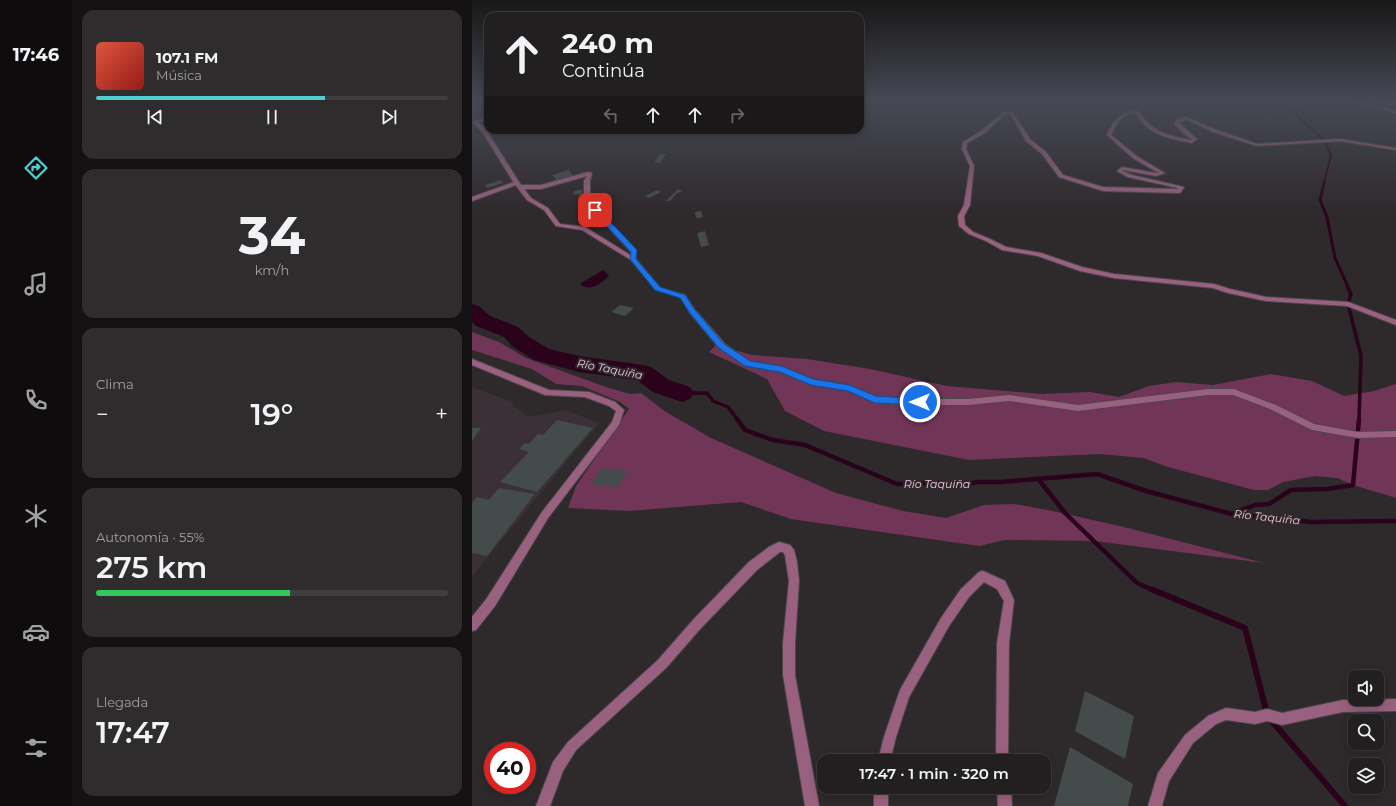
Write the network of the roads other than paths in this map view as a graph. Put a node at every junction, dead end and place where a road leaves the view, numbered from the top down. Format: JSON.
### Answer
{"nodes":[{"id":1,"x":489,"y":139,"type":"edge"},
{"id":2,"x":971,"y":139,"type":"edge"},
{"id":3,"x":1027,"y":139,"type":"edge"},
{"id":4,"x":1113,"y":139,"type":"edge"},
{"id":5,"x":1176,"y":139,"type":"edge"},
{"id":6,"x":1194,"y":139,"type":"edge"},
{"id":7,"x":1238,"y":139,"type":"edge"},
{"id":8,"x":1396,"y":149,"type":"edge"},
{"id":9,"x":518,"y":185,"type":"junction"},
{"id":10,"x":472,"y":199,"type":"edge"},
{"id":11,"x":633,"y":259,"type":"junction"},
{"id":12,"x":1396,"y":323,"type":"edge"},
{"id":13,"x":472,"y":362,"type":"edge"},
{"id":14,"x":1396,"y":434,"type":"edge"},
{"id":15,"x":472,"y":626,"type":"edge"},
{"id":16,"x":1396,"y":705,"type":"edge"},
{"id":17,"x":886,"y":754,"type":"edge"},
{"id":18,"x":1002,"y":754,"type":"edge"},
{"id":19,"x":881,"y":794,"type":"edge"},
{"id":20,"x":1004,"y":794,"type":"edge"},
{"id":21,"x":543,"y":806,"type":"edge"},
{"id":22,"x":812,"y":806,"type":"edge"},
{"id":23,"x":881,"y":806,"type":"edge"},
{"id":24,"x":1005,"y":806,"type":"edge"},
{"id":25,"x":1155,"y":806,"type":"edge"}],
"edges":[{"from":1,"to":9,"type":"street"},
{"from":2,"to":12,"type":"street"},
{"from":3,"to":4,"type":"street"},
{"from":5,"to":6,"type":"street"},
{"from":7,"to":8,"type":"street"},
{"from":9,"to":10,"type":"street"},
{"from":9,"to":11,"type":"street"},
{"from":9,"to":11,"type":"street"},
{"from":11,"to":14,"type":"street"},
{"from":13,"to":15,"type":"street"},
{"from":16,"to":25,"type":"street"},
{"from":17,"to":18,"type":"street"},
{"from":19,"to":23,"type":"street"},
{"from":20,"to":24,"type":"street"},
{"from":21,"to":22,"type":"street"}]}
